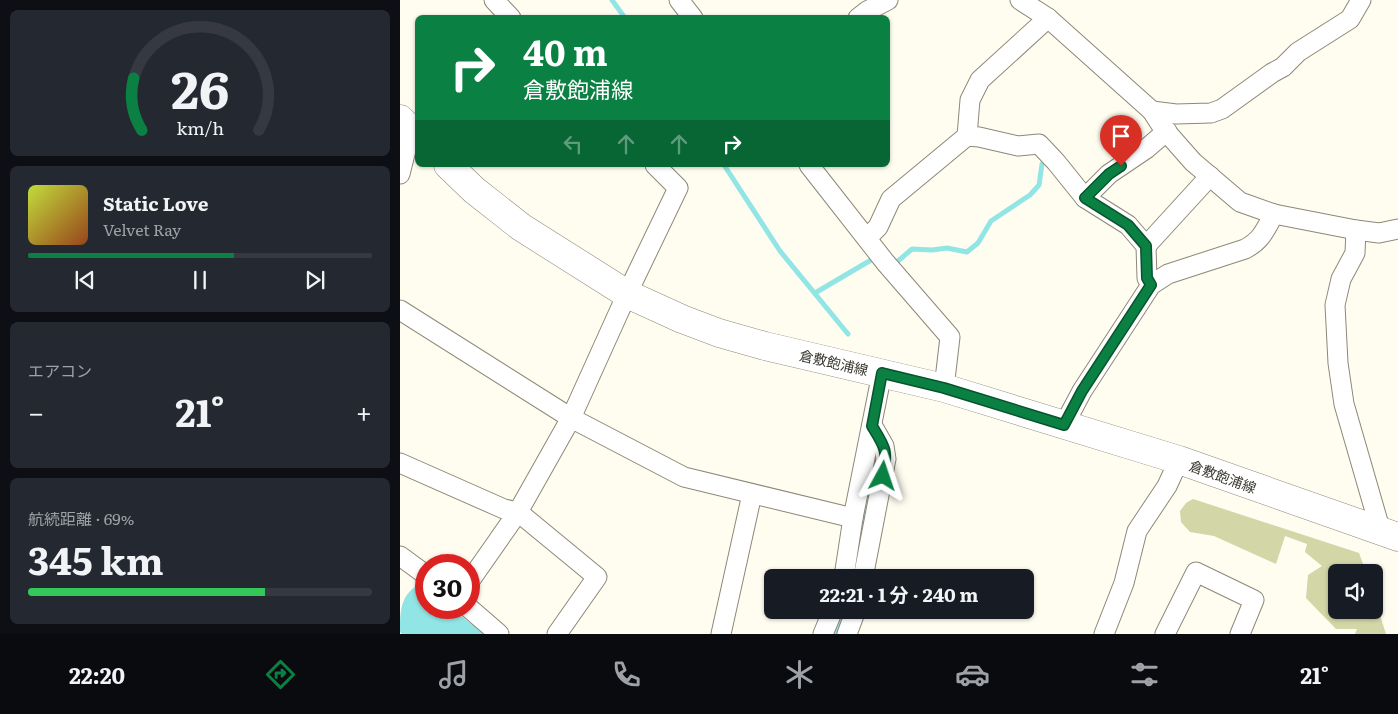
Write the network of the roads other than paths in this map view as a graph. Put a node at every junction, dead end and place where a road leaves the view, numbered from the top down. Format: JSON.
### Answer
{"nodes":[{"id":1,"x":679,"y":0,"type":"edge"},
{"id":2,"x":888,"y":0,"type":"edge"},
{"id":3,"x":1361,"y":0,"type":"edge"},
{"id":4,"x":1037,"y":7,"type":"edge"},
{"id":5,"x":691,"y":15,"type":"edge"},
{"id":6,"x":861,"y":15,"type":"edge"},
{"id":7,"x":1152,"y":111,"type":"junction"},
{"id":8,"x":411,"y":127,"type":"edge"},
{"id":9,"x":1167,"y":131,"type":"junction"},
{"id":10,"x":967,"y":136,"type":"junction"},
{"id":11,"x":450,"y":167,"type":"edge"},
{"id":12,"x":657,"y":167,"type":"edge"},
{"id":13,"x":811,"y":167,"type":"edge"},
{"id":14,"x":400,"y":174,"type":"edge"},
{"id":15,"x":1210,"y":176,"type":"junction"},
{"id":16,"x":1085,"y":198,"type":"junction"},
{"id":17,"x":1274,"y":214,"type":"junction"},
{"id":18,"x":1398,"y":229,"type":"edge"},
{"id":19,"x":1356,"y":230,"type":"junction"},
{"id":20,"x":867,"y":238,"type":"junction"},
{"id":21,"x":1146,"y":246,"type":"junction"},
{"id":22,"x":1151,"y":285,"type":"junction"},
{"id":23,"x":627,"y":294,"type":"junction"},
{"id":24,"x":400,"y":310,"type":"edge"},
{"id":25,"x":882,"y":373,"type":"junction"},
{"id":26,"x":944,"y":388,"type":"junction"},
{"id":27,"x":571,"y":418,"type":"junction"},
{"id":28,"x":1064,"y":425,"type":"junction"},
{"id":29,"x":872,"y":426,"type":"junction"},
{"id":30,"x":1179,"y":460,"type":"junction"},
{"id":31,"x":400,"y":463,"type":"edge"},
{"id":32,"x":752,"y":494,"type":"junction"},
{"id":33,"x":518,"y":512,"type":"junction"},
{"id":34,"x":853,"y":518,"type":"junction"},
{"id":35,"x":1390,"y":535,"type":"edge"},
{"id":36,"x":400,"y":556,"type":"edge"},
{"id":37,"x":480,"y":566,"type":"edge"},
{"id":38,"x":415,"y":567,"type":"edge"},
{"id":39,"x":845,"y":569,"type":"edge"},
{"id":40,"x":865,"y":569,"type":"edge"},
{"id":41,"x":480,"y":618,"type":"edge"},
{"id":42,"x":829,"y":619,"type":"edge"},
{"id":43,"x":853,"y":619,"type":"edge"},
{"id":44,"x":499,"y":634,"type":"edge"},
{"id":45,"x":557,"y":634,"type":"edge"},
{"id":46,"x":720,"y":634,"type":"edge"},
{"id":47,"x":823,"y":634,"type":"edge"},
{"id":48,"x":847,"y":634,"type":"edge"},
{"id":49,"x":1104,"y":634,"type":"edge"},
{"id":50,"x":1165,"y":634,"type":"edge"},
{"id":51,"x":1240,"y":634,"type":"edge"}],
"edges":[{"from":1,"to":5,"type":"street"},
{"from":2,"to":6,"type":"street"},
{"from":3,"to":7,"type":"street"},
{"from":4,"to":7,"type":"street"},
{"from":4,"to":10,"type":"street"},
{"from":7,"to":9,"type":"street"},
{"from":8,"to":14,"type":"street"},
{"from":9,"to":15,"type":"street"},
{"from":9,"to":16,"type":"street"},
{"from":10,"to":16,"type":"street"},
{"from":10,"to":20,"type":"street"},
{"from":11,"to":23,"type":"main road","name":"倉敷飽浦線"},
{"from":12,"to":23,"type":"street"},
{"from":13,"to":20,"type":"street"},
{"from":15,"to":17,"type":"street"},
{"from":15,"to":21,"type":"street"},
{"from":16,"to":21,"type":"street"},
{"from":17,"to":19,"type":"street"},
{"from":17,"to":22,"type":"street"},
{"from":18,"to":19,"type":"street"},
{"from":19,"to":35,"type":"street"},
{"from":20,"to":26,"type":"street"},
{"from":21,"to":22,"type":"street"},
{"from":22,"to":28,"type":"street"},
{"from":23,"to":25,"type":"main road","name":"倉敷飽浦線"},
{"from":23,"to":27,"type":"street"},
{"from":24,"to":27,"type":"street"},
{"from":25,"to":26,"type":"main road","name":"倉敷飽浦線"},
{"from":25,"to":29,"type":"street"},
{"from":26,"to":28,"type":"main road","name":"倉敷飽浦線"},
{"from":27,"to":32,"type":"street"},
{"from":27,"to":33,"type":"street"},
{"from":28,"to":30,"type":"main road","name":"倉敷飽浦線"},
{"from":29,"to":34,"type":"street"},
{"from":29,"to":40,"type":"street"},
{"from":30,"to":35,"type":"main road","name":"倉敷飽浦線"},
{"from":30,"to":49,"type":"street"},
{"from":31,"to":33,"type":"street"},
{"from":32,"to":34,"type":"street"},
{"from":32,"to":46,"type":"street"},
{"from":33,"to":37,"type":"street"},
{"from":33,"to":45,"type":"street"},
{"from":34,"to":39,"type":"street"},
{"from":36,"to":38,"type":"street"},
{"from":41,"to":44,"type":"street"},
{"from":42,"to":47,"type":"street"},
{"from":43,"to":48,"type":"street"},
{"from":50,"to":51,"type":"street"}]}
